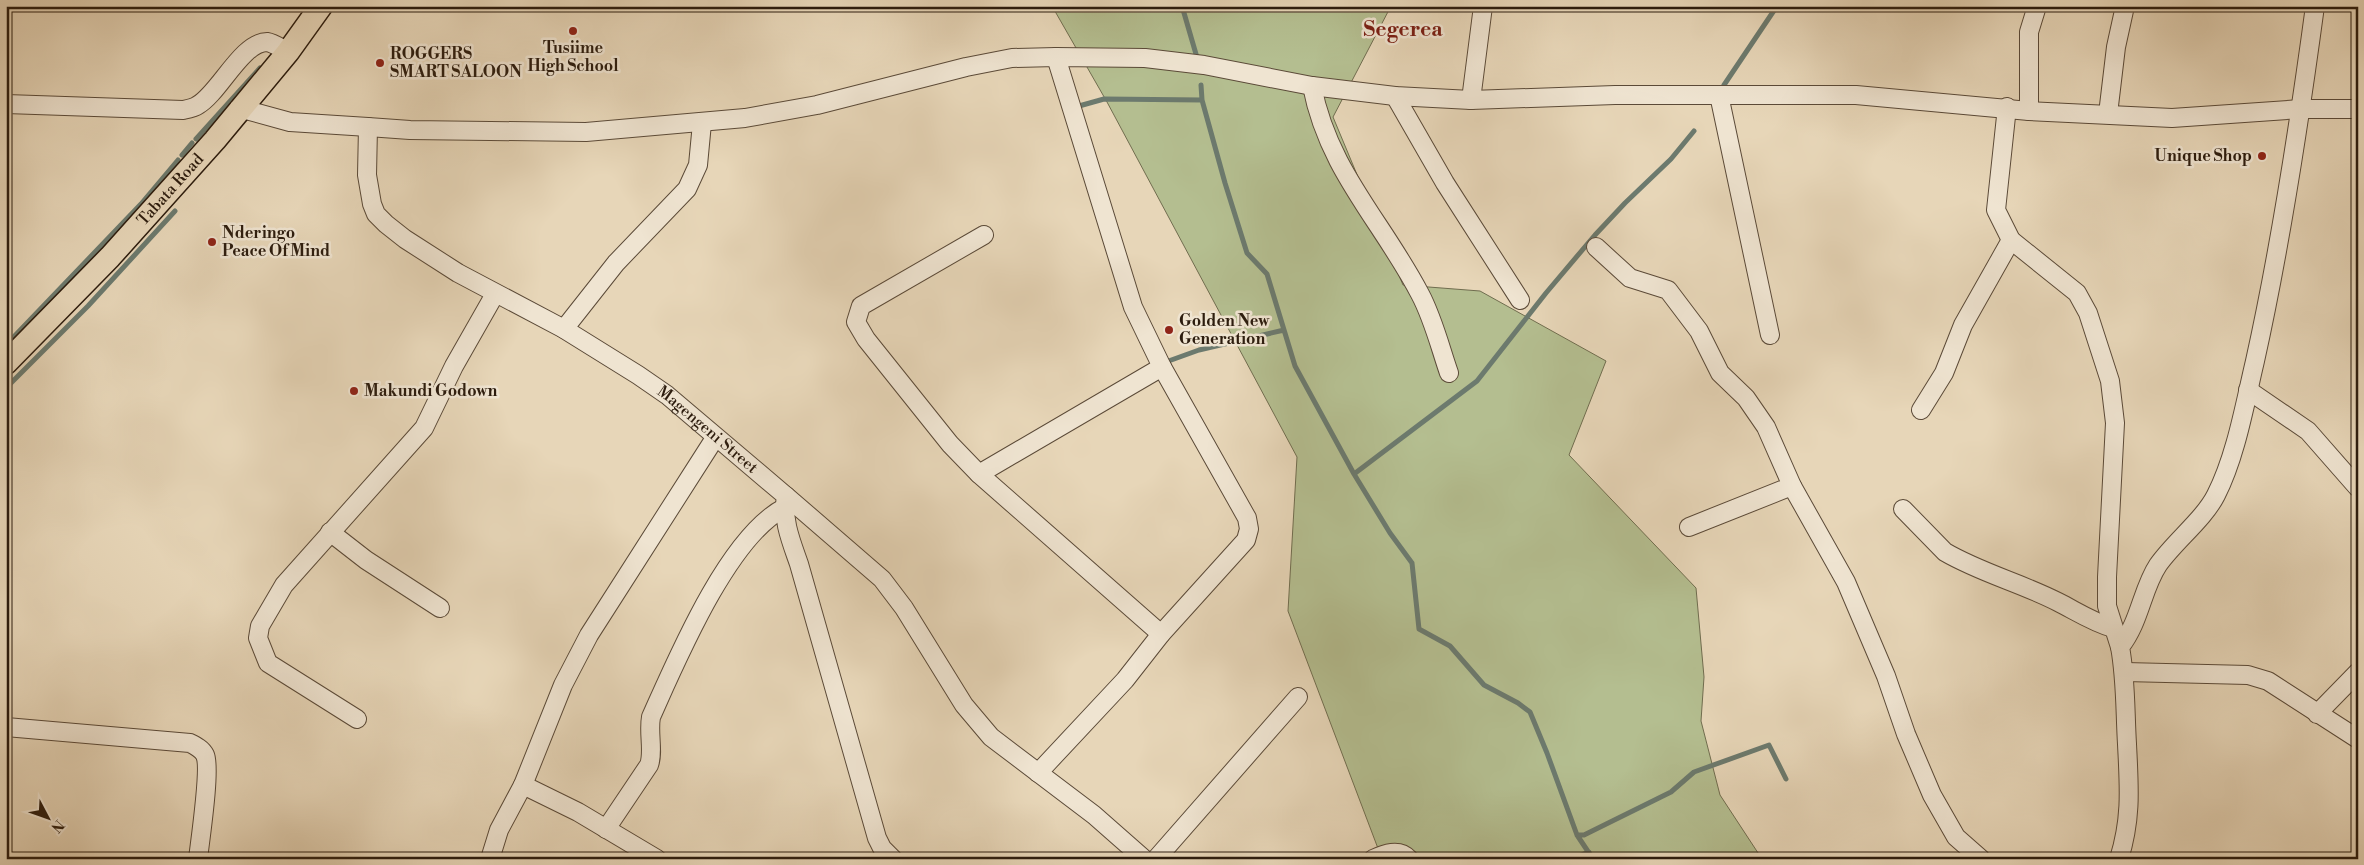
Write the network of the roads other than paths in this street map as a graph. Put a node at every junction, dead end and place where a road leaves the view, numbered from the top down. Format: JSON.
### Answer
{"nodes":[{"id":1,"x":321,"y":6,"type":"edge"},
{"id":2,"x":1483,"y":6,"type":"edge"},
{"id":3,"x":2037,"y":6,"type":"edge"},
{"id":4,"x":2125,"y":6,"type":"edge"},
{"id":5,"x":2315,"y":6,"type":"edge"},
{"id":6,"x":288,"y":52,"type":"junction"},
{"id":7,"x":1056,"y":56,"type":"junction"},
{"id":8,"x":1312,"y":86,"type":"junction"},
{"id":9,"x":1719,"y":95,"type":"junction"},
{"id":10,"x":1394,"y":96,"type":"junction"},
{"id":11,"x":1472,"y":100,"type":"junction"},
{"id":12,"x":6,"y":104,"type":"edge"},
{"id":13,"x":2006,"y":107,"type":"junction"},
{"id":14,"x":239,"y":108,"type":"junction"},
{"id":15,"x":2301,"y":109,"type":"junction"},
{"id":16,"x":2358,"y":109,"type":"edge"},
{"id":17,"x":2029,"y":110,"type":"junction"},
{"id":18,"x":2108,"y":114,"type":"junction"},
{"id":19,"x":702,"y":123,"type":"junction"},
{"id":20,"x":368,"y":127,"type":"junction"},
{"id":21,"x":984,"y":235,"type":"dead end"},
{"id":22,"x":2011,"y":240,"type":"junction"},
{"id":23,"x":1596,"y":247,"type":"dead end"},
{"id":24,"x":495,"y":294,"type":"junction"},
{"id":25,"x":1520,"y":300,"type":"dead end"},
{"id":26,"x":564,"y":330,"type":"junction"},
{"id":27,"x":1770,"y":335,"type":"dead end"},
{"id":28,"x":6,"y":363,"type":"edge"},
{"id":29,"x":1162,"y":367,"type":"junction"},
{"id":30,"x":1449,"y":373,"type":"dead end"},
{"id":31,"x":2248,"y":390,"type":"junction"},
{"id":32,"x":1920,"y":410,"type":"dead end"},
{"id":33,"x":715,"y":438,"type":"junction"},
{"id":34,"x":979,"y":474,"type":"junction"},
{"id":35,"x":1792,"y":486,"type":"junction"},
{"id":36,"x":2358,"y":488,"type":"edge"},
{"id":37,"x":785,"y":502,"type":"junction"},
{"id":38,"x":1903,"y":509,"type":"dead end"},
{"id":39,"x":1689,"y":527,"type":"dead end"},
{"id":40,"x":330,"y":532,"type":"junction"},
{"id":41,"x":440,"y":608,"type":"dead end"},
{"id":42,"x":2113,"y":628,"type":"junction"},
{"id":43,"x":1161,"y":634,"type":"junction"},
{"id":44,"x":2120,"y":647,"type":"junction"},
{"id":45,"x":2125,"y":672,"type":"junction"},
{"id":46,"x":2358,"y":672,"type":"edge"},
{"id":47,"x":1298,"y":697,"type":"dead end"},
{"id":48,"x":2317,"y":714,"type":"junction"},
{"id":49,"x":357,"y":719,"type":"dead end"},
{"id":50,"x":6,"y":727,"type":"edge"},
{"id":51,"x":2358,"y":739,"type":"edge"},
{"id":52,"x":1038,"y":773,"type":"junction"},
{"id":53,"x":523,"y":785,"type":"junction"},
{"id":54,"x":606,"y":829,"type":"junction"},
{"id":55,"x":1973,"y":857,"type":"edge"},
{"id":56,"x":198,"y":859,"type":"edge"},
{"id":57,"x":490,"y":859,"type":"edge"},
{"id":58,"x":657,"y":859,"type":"edge"},
{"id":59,"x":892,"y":859,"type":"edge"},
{"id":60,"x":1144,"y":859,"type":"edge"},
{"id":61,"x":1156,"y":859,"type":"edge"},
{"id":62,"x":1373,"y":859,"type":"edge"},
{"id":63,"x":1409,"y":859,"type":"edge"},
{"id":64,"x":2119,"y":859,"type":"edge"}],
"edges":[{"from":1,"to":6,"type":"main road","name":"Tabata Road"},
{"from":2,"to":11,"type":"street"},
{"from":3,"to":17,"type":"street"},
{"from":4,"to":18,"type":"street"},
{"from":5,"to":15,"type":"street"},
{"from":6,"to":12,"type":"street"},
{"from":6,"to":14,"type":"main road","name":"Tabata Road"},
{"from":7,"to":8,"type":"street"},
{"from":7,"to":19,"type":"street"},
{"from":7,"to":29,"type":"street"},
{"from":8,"to":10,"type":"street"},
{"from":8,"to":30,"type":"street"},
{"from":9,"to":11,"type":"street"},
{"from":9,"to":13,"type":"street"},
{"from":9,"to":27,"type":"street"},
{"from":10,"to":11,"type":"street"},
{"from":10,"to":25,"type":"street"},
{"from":13,"to":17,"type":"street"},
{"from":13,"to":22,"type":"street"},
{"from":14,"to":20,"type":"street"},
{"from":14,"to":28,"type":"main road","name":"Tabata Road"},
{"from":15,"to":16,"type":"street"},
{"from":15,"to":18,"type":"street"},
{"from":15,"to":31,"type":"street"},
{"from":17,"to":18,"type":"street"},
{"from":19,"to":20,"type":"street"},
{"from":19,"to":26,"type":"street"},
{"from":20,"to":24,"type":"street","name":"Magengeni Street"},
{"from":21,"to":34,"type":"street"},
{"from":22,"to":32,"type":"street"},
{"from":22,"to":42,"type":"street"},
{"from":23,"to":35,"type":"street"},
{"from":24,"to":26,"type":"street","name":"Magengeni Street"},
{"from":24,"to":40,"type":"street"},
{"from":26,"to":33,"type":"street","name":"Magengeni Street"},
{"from":29,"to":34,"type":"street"},
{"from":29,"to":43,"type":"street"},
{"from":31,"to":36,"type":"street"},
{"from":31,"to":44,"type":"street"},
{"from":33,"to":37,"type":"street","name":"Magengeni Street"},
{"from":33,"to":53,"type":"street"},
{"from":34,"to":43,"type":"street"},
{"from":35,"to":39,"type":"street"},
{"from":35,"to":55,"type":"street"},
{"from":37,"to":52,"type":"street","name":"Magengeni Street"},
{"from":37,"to":54,"type":"street"},
{"from":37,"to":59,"type":"street"},
{"from":38,"to":42,"type":"street"},
{"from":40,"to":41,"type":"street"},
{"from":40,"to":49,"type":"street"},
{"from":42,"to":44,"type":"street"},
{"from":43,"to":52,"type":"street"},
{"from":44,"to":45,"type":"street"},
{"from":45,"to":48,"type":"street"},
{"from":45,"to":64,"type":"street"},
{"from":46,"to":48,"type":"street"},
{"from":47,"to":61,"type":"street"},
{"from":48,"to":51,"type":"street"},
{"from":50,"to":56,"type":"street"},
{"from":52,"to":60,"type":"street","name":"Magengeni Street"},
{"from":53,"to":54,"type":"street"},
{"from":53,"to":57,"type":"street"},
{"from":54,"to":58,"type":"street"},
{"from":62,"to":63,"type":"street"}]}
